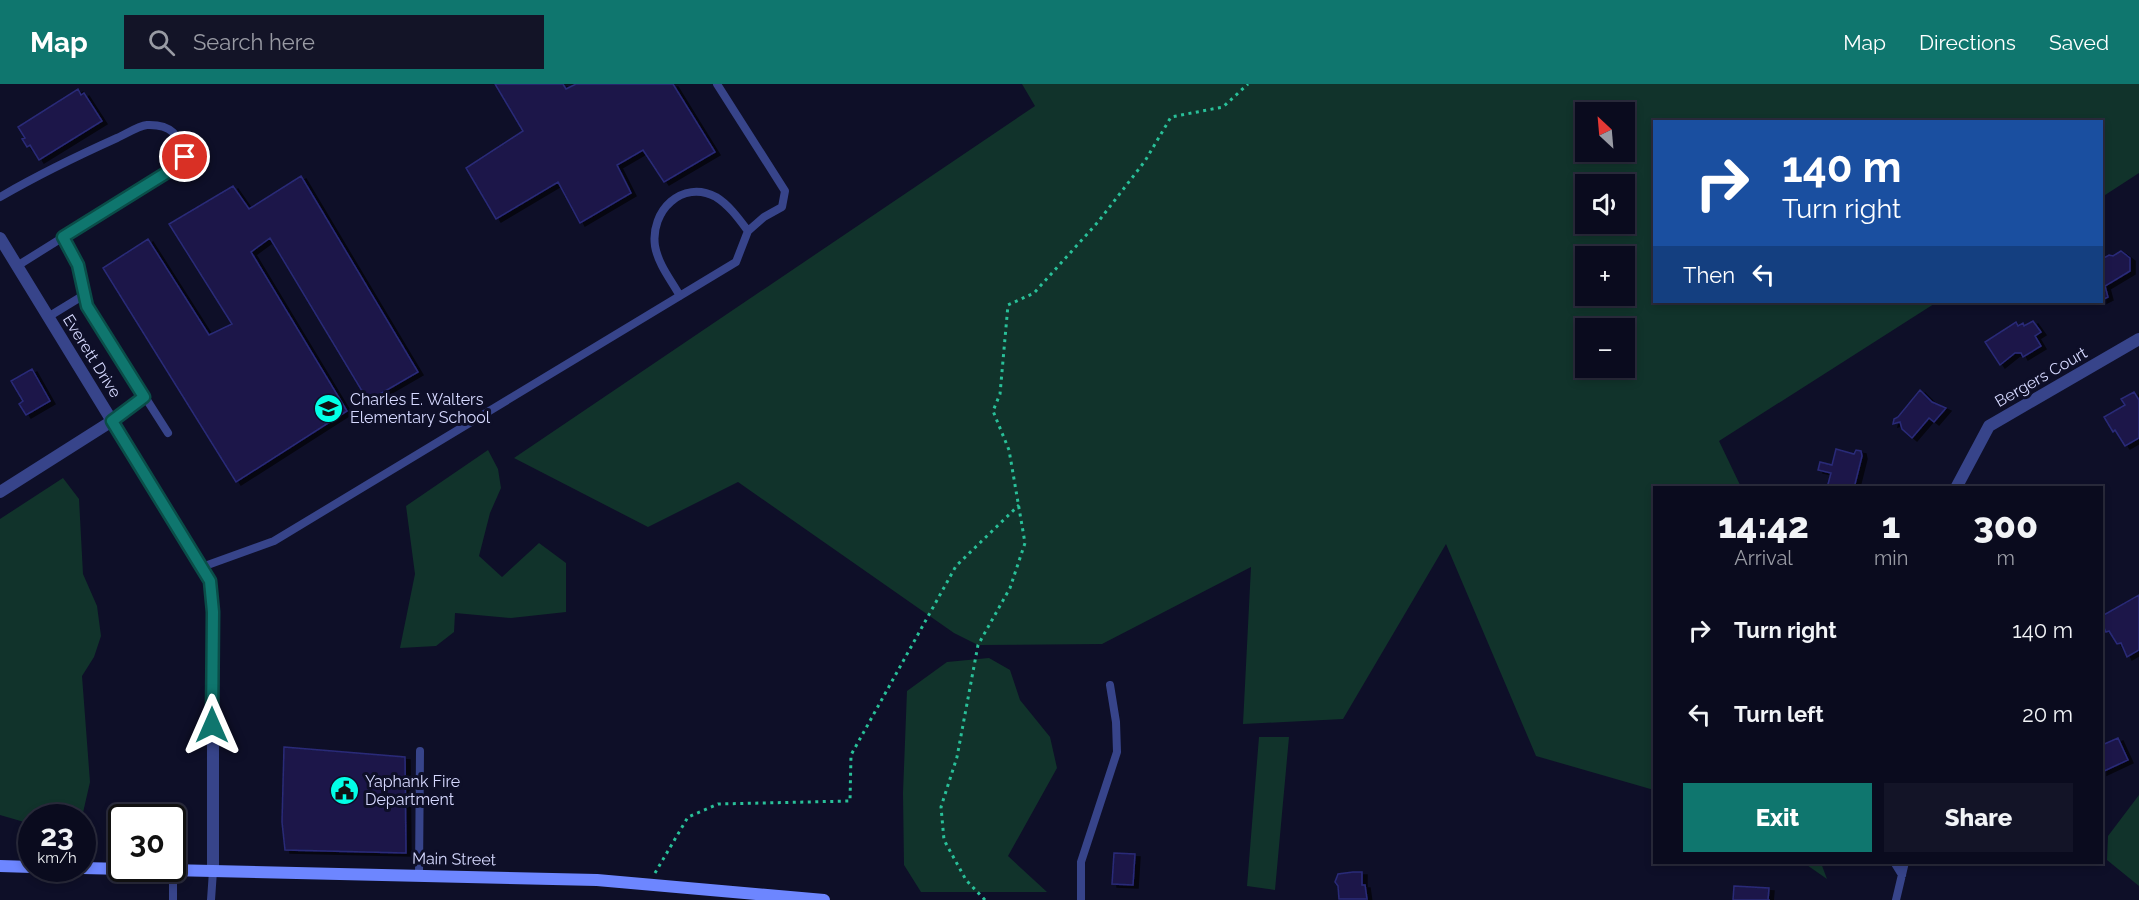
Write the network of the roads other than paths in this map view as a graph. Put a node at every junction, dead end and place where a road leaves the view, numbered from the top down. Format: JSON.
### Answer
{"nodes":[{"id":1,"x":717,"y":84,"type":"edge"},
{"id":2,"x":0,"y":197,"type":"edge"},
{"id":3,"x":748,"y":231,"type":"junction"},
{"id":4,"x":63,"y":237,"type":"junction"},
{"id":5,"x":0,"y":238,"type":"edge"},
{"id":6,"x":17,"y":266,"type":"junction"},
{"id":7,"x":84,"y":295,"type":"junction"},
{"id":8,"x":680,"y":296,"type":"junction"},
{"id":9,"x":48,"y":317,"type":"junction"},
{"id":10,"x":2139,"y":339,"type":"edge"},
{"id":11,"x":144,"y":397,"type":"junction"},
{"id":12,"x":112,"y":421,"type":"junction"},
{"id":13,"x":168,"y":433,"type":"dead end"},
{"id":14,"x":1957,"y":486,"type":"edge"},
{"id":15,"x":0,"y":492,"type":"edge"},
{"id":16,"x":202,"y":567,"type":"junction"},
{"id":17,"x":1110,"y":685,"type":"dead end"},
{"id":18,"x":420,"y":751,"type":"dead end"},
{"id":19,"x":1895,"y":864,"type":"edge"},
{"id":20,"x":1905,"y":864,"type":"edge"},
{"id":21,"x":0,"y":866,"type":"edge"},
{"id":22,"x":18,"y":867,"type":"edge"},
{"id":23,"x":186,"y":871,"type":"edge"},
{"id":24,"x":213,"y":871,"type":"junction"},
{"id":25,"x":418,"y":875,"type":"junction"},
{"id":26,"x":1902,"y":875,"type":"junction"},
{"id":27,"x":173,"y":882,"type":"edge"},
{"id":28,"x":173,"y":900,"type":"edge"},
{"id":29,"x":211,"y":900,"type":"edge"},
{"id":30,"x":824,"y":900,"type":"edge"},
{"id":31,"x":1081,"y":900,"type":"edge"},
{"id":32,"x":1896,"y":900,"type":"edge"}],
"edges":[{"from":1,"to":3,"type":"lane"},
{"from":2,"to":4,"type":"lane"},
{"from":3,"to":8,"type":"lane"},
{"from":3,"to":8,"type":"lane"},
{"from":4,"to":6,"type":"lane"},
{"from":4,"to":7,"type":"lane"},
{"from":5,"to":6,"type":"street","name":"Everett Drive"},
{"from":6,"to":9,"type":"street","name":"Everett Drive"},
{"from":7,"to":9,"type":"lane"},
{"from":7,"to":11,"type":"lane"},
{"from":8,"to":16,"type":"lane"},
{"from":9,"to":12,"type":"street","name":"Everett Drive"},
{"from":10,"to":14,"type":"street","name":"Bergers Court"},
{"from":11,"to":12,"type":"lane"},
{"from":11,"to":13,"type":"lane"},
{"from":12,"to":15,"type":"street"},
{"from":12,"to":16,"type":"street","name":"Everett Drive"},
{"from":16,"to":24,"type":"street","name":"Everett Drive"},
{"from":17,"to":31,"type":"lane"},
{"from":18,"to":25,"type":"lane"},
{"from":19,"to":26,"type":"lane"},
{"from":20,"to":26,"type":"lane"},
{"from":21,"to":22,"type":"main road"},
{"from":23,"to":24,"type":"main road","name":"Main Street"},
{"from":24,"to":25,"type":"main road","name":"Main Street"},
{"from":24,"to":29,"type":"lane"},
{"from":25,"to":30,"type":"main road","name":"Main Street"},
{"from":26,"to":32,"type":"lane"},
{"from":27,"to":28,"type":"lane"}]}
